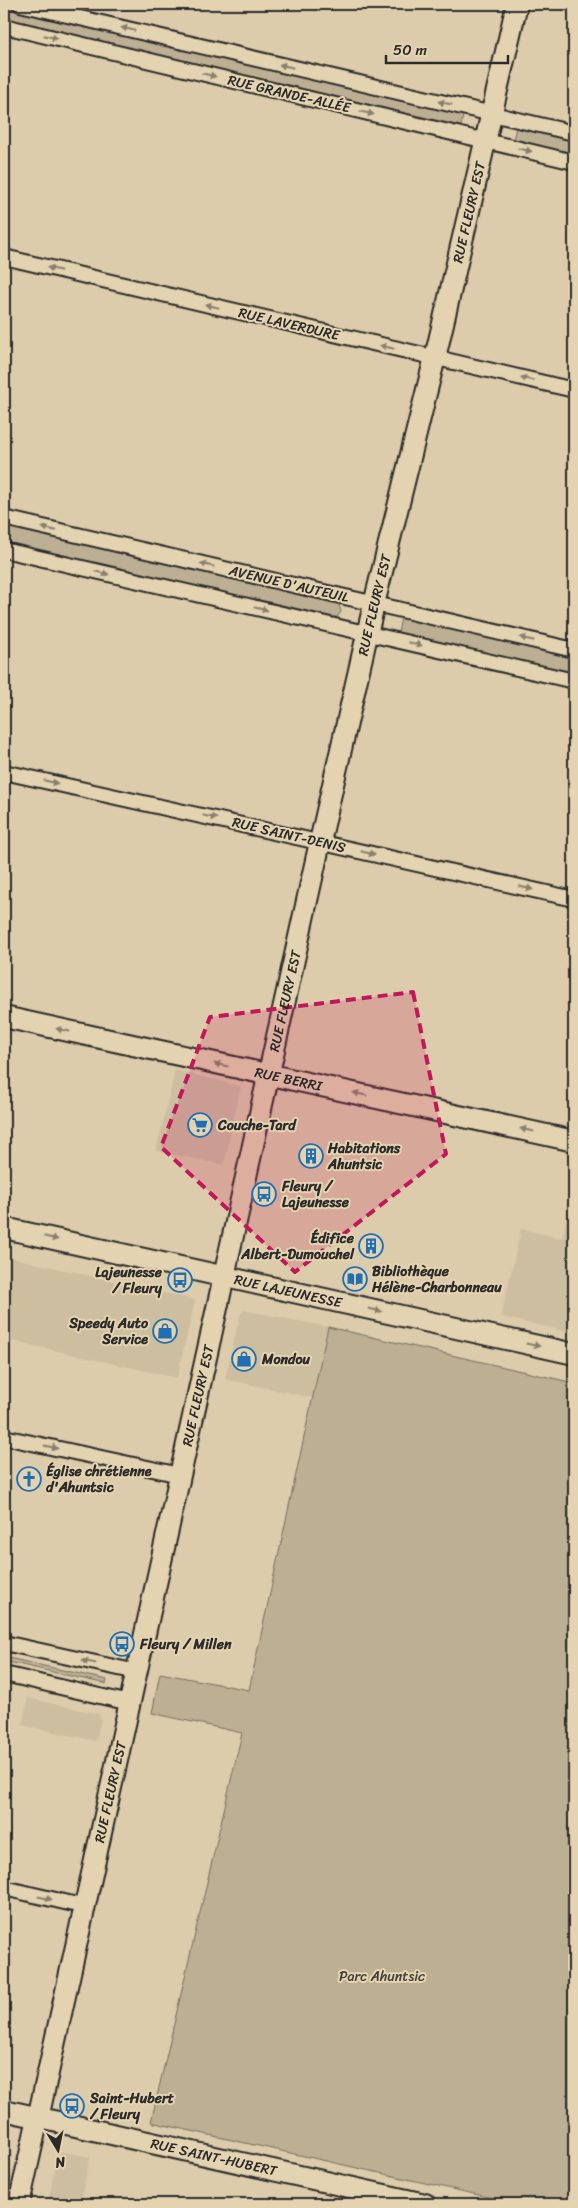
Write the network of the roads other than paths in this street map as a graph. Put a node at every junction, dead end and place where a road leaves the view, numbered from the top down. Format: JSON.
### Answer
{"nodes":[{"id":1,"x":20,"y":4,"type":"edge"},
{"id":2,"x":517,"y":4,"type":"edge"},
{"id":3,"x":4,"y":26,"type":"edge"},
{"id":4,"x":492,"y":114,"type":"junction"},
{"id":5,"x":574,"y":133,"type":"edge"},
{"id":6,"x":486,"y":141,"type":"junction"},
{"id":7,"x":574,"y":162,"type":"edge"},
{"id":8,"x":4,"y":257,"type":"edge"},
{"id":9,"x":435,"y":358,"type":"junction"},
{"id":10,"x":574,"y":390,"type":"edge"},
{"id":11,"x":4,"y":518,"type":"edge"},
{"id":12,"x":4,"y":550,"type":"edge"},
{"id":13,"x":374,"y":604,"type":"junction"},
{"id":14,"x":368,"y":633,"type":"junction"},
{"id":15,"x":574,"y":650,"type":"edge"},
{"id":16,"x":574,"y":681,"type":"edge"},
{"id":17,"x":4,"y":772,"type":"edge"},
{"id":18,"x":320,"y":842,"type":"junction"},
{"id":19,"x":574,"y":899,"type":"edge"},
{"id":20,"x":4,"y":1017,"type":"edge"},
{"id":21,"x":269,"y":1074,"type":"junction"},
{"id":22,"x":574,"y":1141,"type":"edge"},
{"id":23,"x":4,"y":1228,"type":"edge"},
{"id":24,"x":224,"y":1277,"type":"junction"},
{"id":25,"x":574,"y":1354,"type":"edge"},
{"id":26,"x":4,"y":1437,"type":"edge"},
{"id":27,"x":180,"y":1475,"type":"junction"},
{"id":28,"x":4,"y":1643,"type":"edge"},
{"id":29,"x":137,"y":1672,"type":"junction"},
{"id":30,"x":4,"y":1674,"type":"edge"},
{"id":31,"x":130,"y":1703,"type":"junction"},
{"id":32,"x":4,"y":1888,"type":"edge"},
{"id":33,"x":86,"y":1907,"type":"junction"},
{"id":34,"x":4,"y":2110,"type":"edge"},
{"id":35,"x":39,"y":2118,"type":"junction"},
{"id":36,"x":20,"y":2204,"type":"edge"},
{"id":37,"x":425,"y":2204,"type":"edge"}],
"edges":[{"from":4,"to":1,"type":"street","name":"RUE GRANDE-ALLÉE","one_way":true},
{"from":2,"to":4,"type":"street","name":"RUE FLEURY EST"},
{"from":3,"to":6,"type":"street","name":"RUE GRANDE-ALLÉE","one_way":true},
{"from":4,"to":5,"type":"street","name":"RUE GRANDE-ALLÉE"},
{"from":4,"to":6,"type":"street","name":"RUE FLEURY EST"},
{"from":6,"to":7,"type":"street","name":"RUE GRANDE-ALLÉE","one_way":true},
{"from":6,"to":9,"type":"street","name":"RUE FLEURY EST"},
{"from":9,"to":8,"type":"street","name":"RUE LAVERDURE","one_way":true},
{"from":10,"to":9,"type":"street","name":"RUE LAVERDURE","one_way":true},
{"from":9,"to":13,"type":"street","name":"RUE FLEURY EST"},
{"from":13,"to":11,"type":"street","name":"AVENUE D'AUTEUIL","one_way":true},
{"from":12,"to":14,"type":"street","one_way":true},
{"from":13,"to":14,"type":"street","name":"RUE FLEURY EST"},
{"from":15,"to":13,"type":"street","name":"AVENUE D'AUTEUIL","one_way":true},
{"from":14,"to":16,"type":"street","one_way":true},
{"from":14,"to":18,"type":"street","name":"RUE FLEURY EST"},
{"from":17,"to":18,"type":"street","name":"RUE SAINT-DENIS","one_way":true},
{"from":18,"to":19,"type":"street","name":"RUE SAINT-DENIS","one_way":true},
{"from":18,"to":21,"type":"street","name":"RUE FLEURY EST"},
{"from":21,"to":20,"type":"street","name":"RUE BERRI","one_way":true},
{"from":22,"to":21,"type":"street","name":"RUE BERRI","one_way":true},
{"from":21,"to":24,"type":"street","name":"RUE FLEURY EST"},
{"from":23,"to":24,"type":"street","name":"RUE LAJEUNESSE","one_way":true},
{"from":24,"to":25,"type":"street","name":"RUE LAJEUNESSE","one_way":true},
{"from":24,"to":27,"type":"street","name":"RUE FLEURY EST"},
{"from":26,"to":27,"type":"street","one_way":true},
{"from":27,"to":29,"type":"street","name":"RUE FLEURY EST"},
{"from":29,"to":28,"type":"street","one_way":true},
{"from":29,"to":31,"type":"street","name":"RUE FLEURY EST"},
{"from":30,"to":31,"type":"street"},
{"from":31,"to":33,"type":"street","name":"RUE FLEURY EST"},
{"from":32,"to":33,"type":"street","one_way":true},
{"from":33,"to":35,"type":"street","name":"RUE FLEURY EST"},
{"from":34,"to":35,"type":"street","name":"RUE SAINT-HUBERT"},
{"from":35,"to":36,"type":"street","name":"RUE FLEURY EST"},
{"from":35,"to":37,"type":"street","name":"RUE SAINT-HUBERT"}]}
